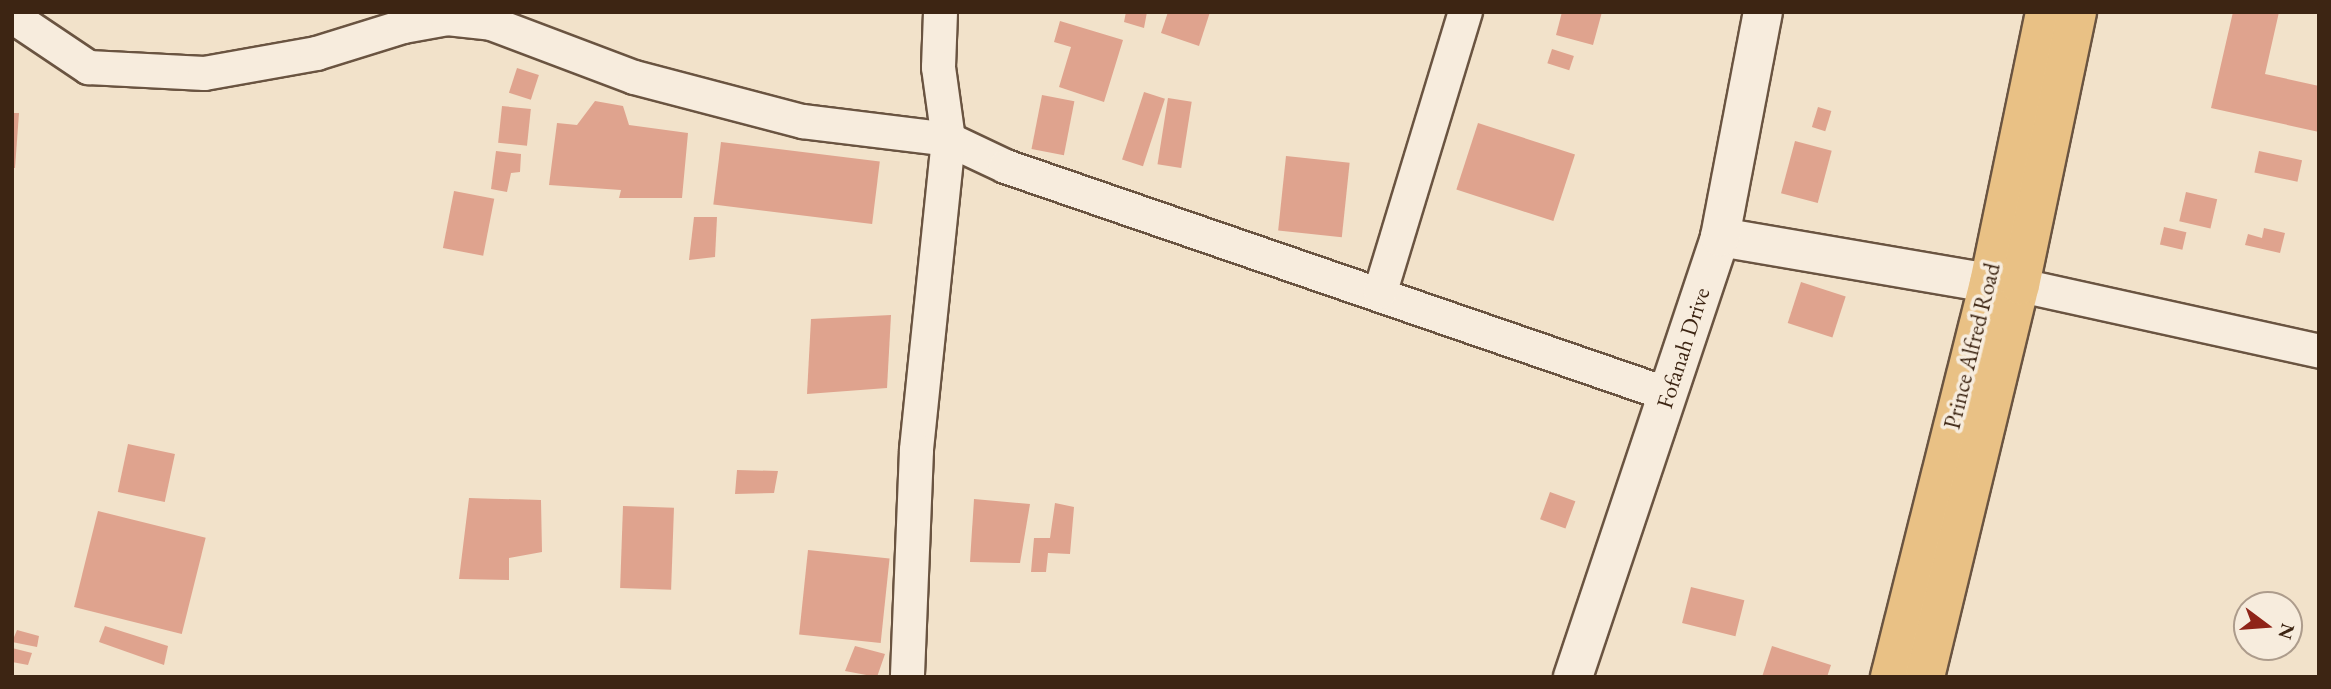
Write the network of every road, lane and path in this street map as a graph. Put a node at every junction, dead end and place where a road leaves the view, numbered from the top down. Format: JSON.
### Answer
{"nodes":[{"id":1,"x":940,"y":12,"type":"edge"},
{"id":2,"x":1465,"y":12,"type":"edge"},
{"id":3,"x":1763,"y":12,"type":"edge"},
{"id":4,"x":2045,"y":12,"type":"edge"},
{"id":5,"x":2077,"y":12,"type":"edge"},
{"id":6,"x":12,"y":16,"type":"edge"},
{"id":7,"x":948,"y":139,"type":"junction"},
{"id":8,"x":1720,"y":236,"type":"junction"},
{"id":9,"x":2004,"y":284,"type":"junction"},
{"id":10,"x":1380,"y":291,"type":"junction"},
{"id":11,"x":2319,"y":351,"type":"edge"},
{"id":12,"x":1668,"y":394,"type":"junction"},
{"id":13,"x":907,"y":677,"type":"edge"},
{"id":14,"x":1573,"y":677,"type":"edge"},
{"id":15,"x":1890,"y":677,"type":"edge"},
{"id":16,"x":1925,"y":677,"type":"edge"}],
"edges":[{"from":1,"to":7,"type":"street"},
{"from":2,"to":10,"type":"street"},
{"from":3,"to":8,"type":"street","name":"Fofanah Drive"},
{"from":4,"to":9,"type":"highway","name":"Prince Alfred Road"},
{"from":5,"to":9,"type":"highway","name":"Prince Alfred Road"},
{"from":6,"to":7,"type":"street"},
{"from":7,"to":10,"type":"street"},
{"from":7,"to":13,"type":"street"},
{"from":8,"to":9,"type":"street"},
{"from":8,"to":12,"type":"street","name":"Fofanah Drive"},
{"from":9,"to":11,"type":"street"},
{"from":9,"to":15,"type":"highway","name":"Prince Alfred Road"},
{"from":9,"to":16,"type":"highway","name":"Prince Alfred Road"},
{"from":10,"to":12,"type":"street"},
{"from":12,"to":14,"type":"street","name":"Fofanah Drive"}]}
